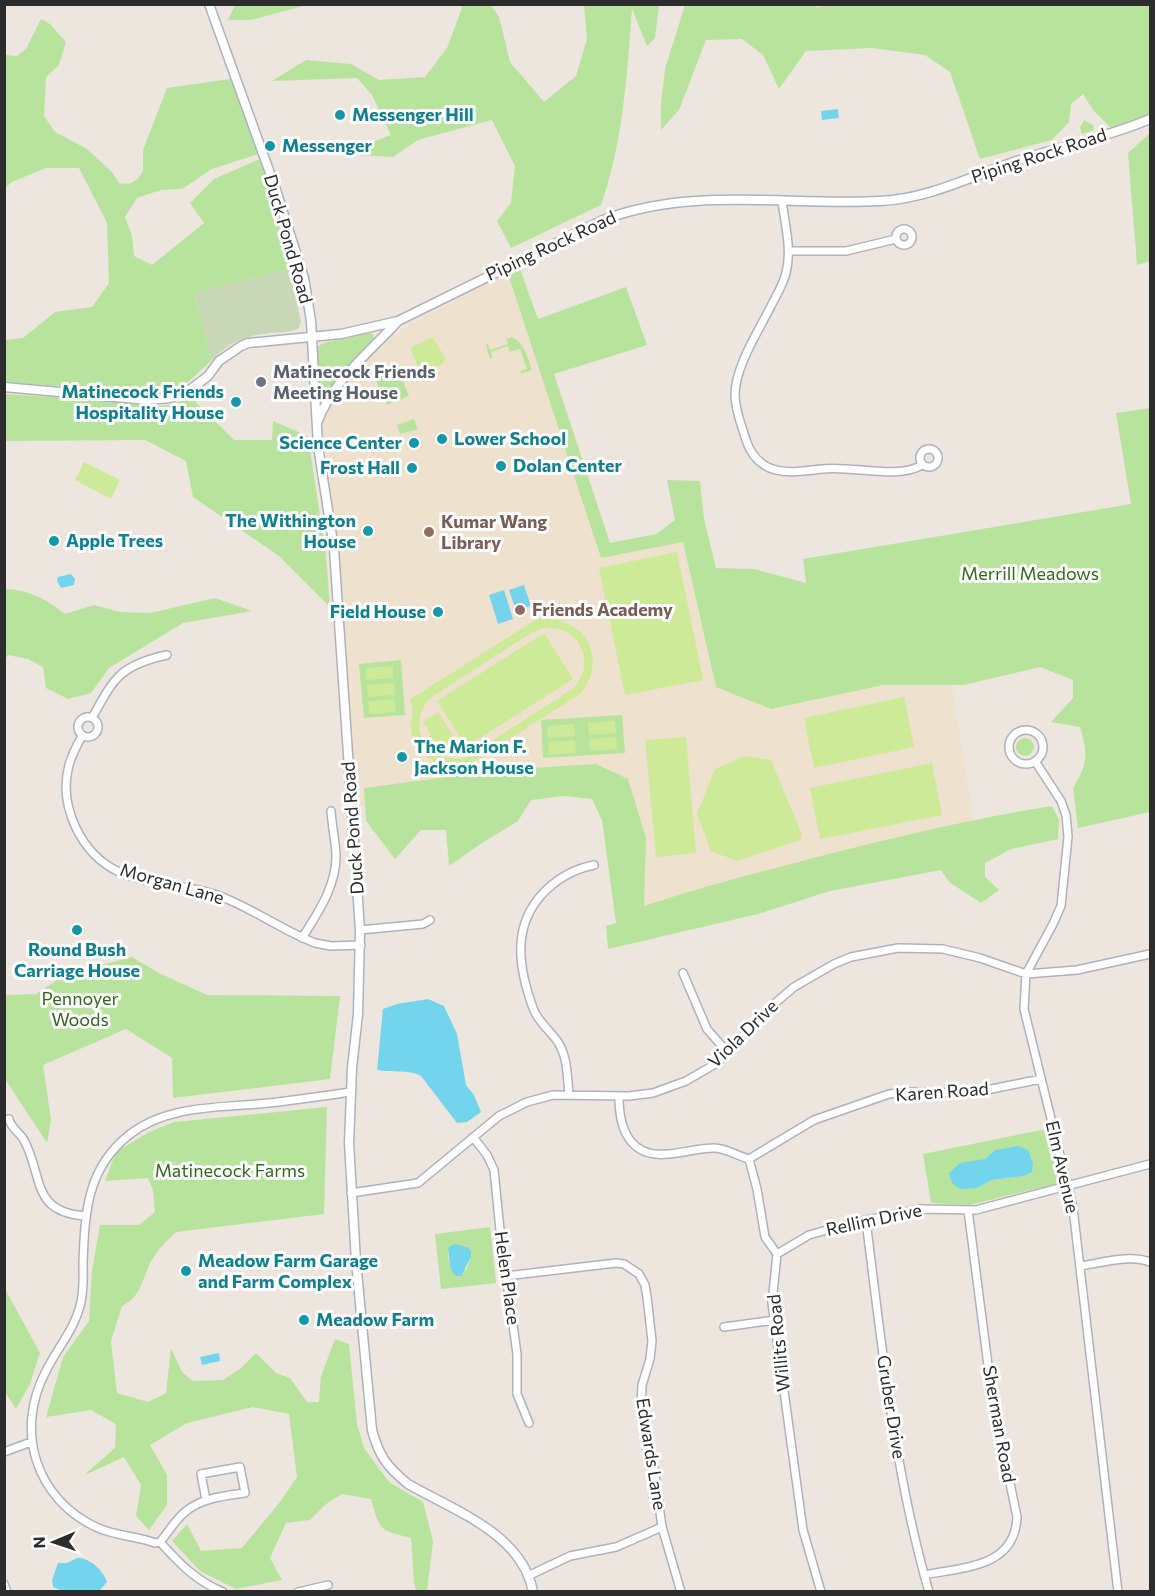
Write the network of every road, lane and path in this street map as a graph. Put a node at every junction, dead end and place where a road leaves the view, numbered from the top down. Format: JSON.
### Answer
{"nodes":[{"id":1,"x":209,"y":4,"type":"edge"},
{"id":2,"x":1150,"y":119,"type":"edge"},
{"id":3,"x":782,"y":201,"type":"junction"},
{"id":4,"x":896,"y":239,"type":"dead end"},
{"id":5,"x":790,"y":251,"type":"junction"},
{"id":6,"x":398,"y":321,"type":"junction"},
{"id":7,"x":312,"y":338,"type":"junction"},
{"id":8,"x":4,"y":387,"type":"edge"},
{"id":9,"x":316,"y":426,"type":"junction"},
{"id":10,"x":922,"y":465,"type":"dead end"},
{"id":11,"x":167,"y":655,"type":"dead end"},
{"id":12,"x":92,"y":718,"type":"junction"},
{"id":13,"x":82,"y":736,"type":"junction"},
{"id":14,"x":1035,"y":761,"type":"junction"},
{"id":15,"x":331,"y":811,"type":"dead end"},
{"id":16,"x":594,"y":865,"type":"dead end"},
{"id":17,"x":430,"y":920,"type":"dead end"},
{"id":18,"x":360,"y":930,"type":"junction"},
{"id":19,"x":302,"y":938,"type":"junction"},
{"id":20,"x":361,"y":945,"type":"junction"},
{"id":21,"x":1150,"y":954,"type":"edge"},
{"id":22,"x":683,"y":973,"type":"dead end"},
{"id":23,"x":1026,"y":974,"type":"junction"},
{"id":24,"x":728,"y":1053,"type":"junction"},
{"id":25,"x":1041,"y":1078,"type":"junction"},
{"id":26,"x":350,"y":1092,"type":"junction"},
{"id":27,"x":569,"y":1095,"type":"junction"},
{"id":28,"x":620,"y":1097,"type":"junction"},
{"id":29,"x":9,"y":1119,"type":"dead end"},
{"id":30,"x":473,"y":1137,"type":"junction"},
{"id":31,"x":749,"y":1159,"type":"junction"},
{"id":32,"x":1150,"y":1164,"type":"edge"},
{"id":33,"x":1068,"y":1186,"type":"junction"},
{"id":34,"x":351,"y":1193,"type":"junction"},
{"id":35,"x":968,"y":1210,"type":"junction"},
{"id":36,"x":85,"y":1216,"type":"junction"},
{"id":37,"x":866,"y":1221,"type":"junction"},
{"id":38,"x":777,"y":1254,"type":"junction"},
{"id":39,"x":1150,"y":1262,"type":"edge"},
{"id":40,"x":1080,"y":1266,"type":"junction"},
{"id":41,"x":506,"y":1276,"type":"junction"},
{"id":42,"x":775,"y":1320,"type":"junction"},
{"id":43,"x":724,"y":1327,"type":"dead end"},
{"id":44,"x":529,"y":1423,"type":"dead end"},
{"id":45,"x":31,"y":1442,"type":"junction"},
{"id":46,"x":4,"y":1452,"type":"edge"},
{"id":47,"x":206,"y":1500,"type":"junction"},
{"id":48,"x":662,"y":1527,"type":"junction"},
{"id":49,"x":160,"y":1542,"type":"junction"},
{"id":50,"x":530,"y":1575,"type":"junction"},
{"id":51,"x":924,"y":1575,"type":"junction"},
{"id":52,"x":4,"y":1584,"type":"edge"},
{"id":53,"x":328,"y":1585,"type":"dead end"},
{"id":54,"x":8,"y":1592,"type":"edge"},
{"id":55,"x":223,"y":1592,"type":"edge"},
{"id":56,"x":298,"y":1592,"type":"edge"},
{"id":57,"x":533,"y":1592,"type":"edge"},
{"id":58,"x":681,"y":1592,"type":"edge"},
{"id":59,"x":821,"y":1592,"type":"edge"},
{"id":60,"x":929,"y":1592,"type":"edge"},
{"id":61,"x":1118,"y":1592,"type":"edge"}],
"edges":[{"from":1,"to":7,"type":"street","name":"Duck Pond Road"},
{"from":2,"to":3,"type":"street","name":"Piping Rock Road"},
{"from":3,"to":5,"type":"street"},
{"from":3,"to":6,"type":"street","name":"Piping Rock Road"},
{"from":4,"to":5,"type":"street"},
{"from":5,"to":10,"type":"street"},
{"from":6,"to":7,"type":"street","name":"Piping Rock Road"},
{"from":6,"to":9,"type":"street"},
{"from":7,"to":8,"type":"street","name":"Piping Rock Road"},
{"from":7,"to":9,"type":"street","name":"Duck Pond Road"},
{"from":9,"to":18,"type":"street","name":"Duck Pond Road"},
{"from":11,"to":12,"type":"street","name":"Morgan Lane"},
{"from":12,"to":13,"type":"street","name":"Morgan Lane"},
{"from":12,"to":13,"type":"street","name":"Morgan Lane"},
{"from":13,"to":19,"type":"street","name":"Morgan Lane"},
{"from":14,"to":14,"type":"street"},
{"from":14,"to":23,"type":"street","name":"Elm Avenue"},
{"from":15,"to":19,"type":"street"},
{"from":16,"to":27,"type":"street"},
{"from":17,"to":18,"type":"street"},
{"from":18,"to":20,"type":"street","name":"Duck Pond Road"},
{"from":19,"to":20,"type":"street","name":"Morgan Lane"},
{"from":20,"to":26,"type":"street","name":"Duck Pond Road"},
{"from":21,"to":23,"type":"street","name":"Viola Drive"},
{"from":22,"to":24,"type":"street"},
{"from":23,"to":24,"type":"street","name":"Viola Drive"},
{"from":23,"to":25,"type":"street","name":"Elm Avenue"},
{"from":24,"to":28,"type":"street","name":"Viola Drive"},
{"from":25,"to":31,"type":"street","name":"Karen Road"},
{"from":25,"to":33,"type":"street","name":"Elm Avenue"},
{"from":26,"to":34,"type":"street","name":"Duck Pond Road"},
{"from":26,"to":36,"type":"street"},
{"from":27,"to":28,"type":"street","name":"Viola Drive"},
{"from":27,"to":30,"type":"street","name":"Viola Drive"},
{"from":28,"to":31,"type":"street"},
{"from":29,"to":36,"type":"street"},
{"from":30,"to":34,"type":"street","name":"Viola Drive"},
{"from":30,"to":41,"type":"street","name":"Helen Place"},
{"from":31,"to":38,"type":"street"},
{"from":32,"to":33,"type":"street","name":"Rellim Drive"},
{"from":33,"to":35,"type":"street","name":"Rellim Drive"},
{"from":33,"to":40,"type":"street","name":"Elm Avenue"},
{"from":34,"to":50,"type":"street","name":"Duck Pond Road"},
{"from":35,"to":37,"type":"street","name":"Rellim Drive"},
{"from":35,"to":51,"type":"street","name":"Sherman Road"},
{"from":36,"to":45,"type":"street"},
{"from":37,"to":38,"type":"street","name":"Rellim Drive"},
{"from":37,"to":51,"type":"street","name":"Gruber Drive"},
{"from":38,"to":42,"type":"street","name":"Willits Road"},
{"from":39,"to":40,"type":"street"},
{"from":40,"to":61,"type":"street","name":"Elm Avenue"},
{"from":41,"to":44,"type":"street","name":"Helen Place"},
{"from":41,"to":48,"type":"street","name":"Edwards Lane"},
{"from":42,"to":43,"type":"street"},
{"from":42,"to":59,"type":"street","name":"Willits Road"},
{"from":45,"to":46,"type":"street"},
{"from":45,"to":49,"type":"street"},
{"from":47,"to":47,"type":"street"},
{"from":47,"to":49,"type":"street"},
{"from":48,"to":50,"type":"street"},
{"from":48,"to":58,"type":"street","name":"Edwards Lane"},
{"from":49,"to":55,"type":"street"},
{"from":50,"to":57,"type":"street","name":"Duck Pond Road"},
{"from":51,"to":60,"type":"street","name":"Gruber Drive"},
{"from":52,"to":54,"type":"street"},
{"from":53,"to":56,"type":"street"}]}
